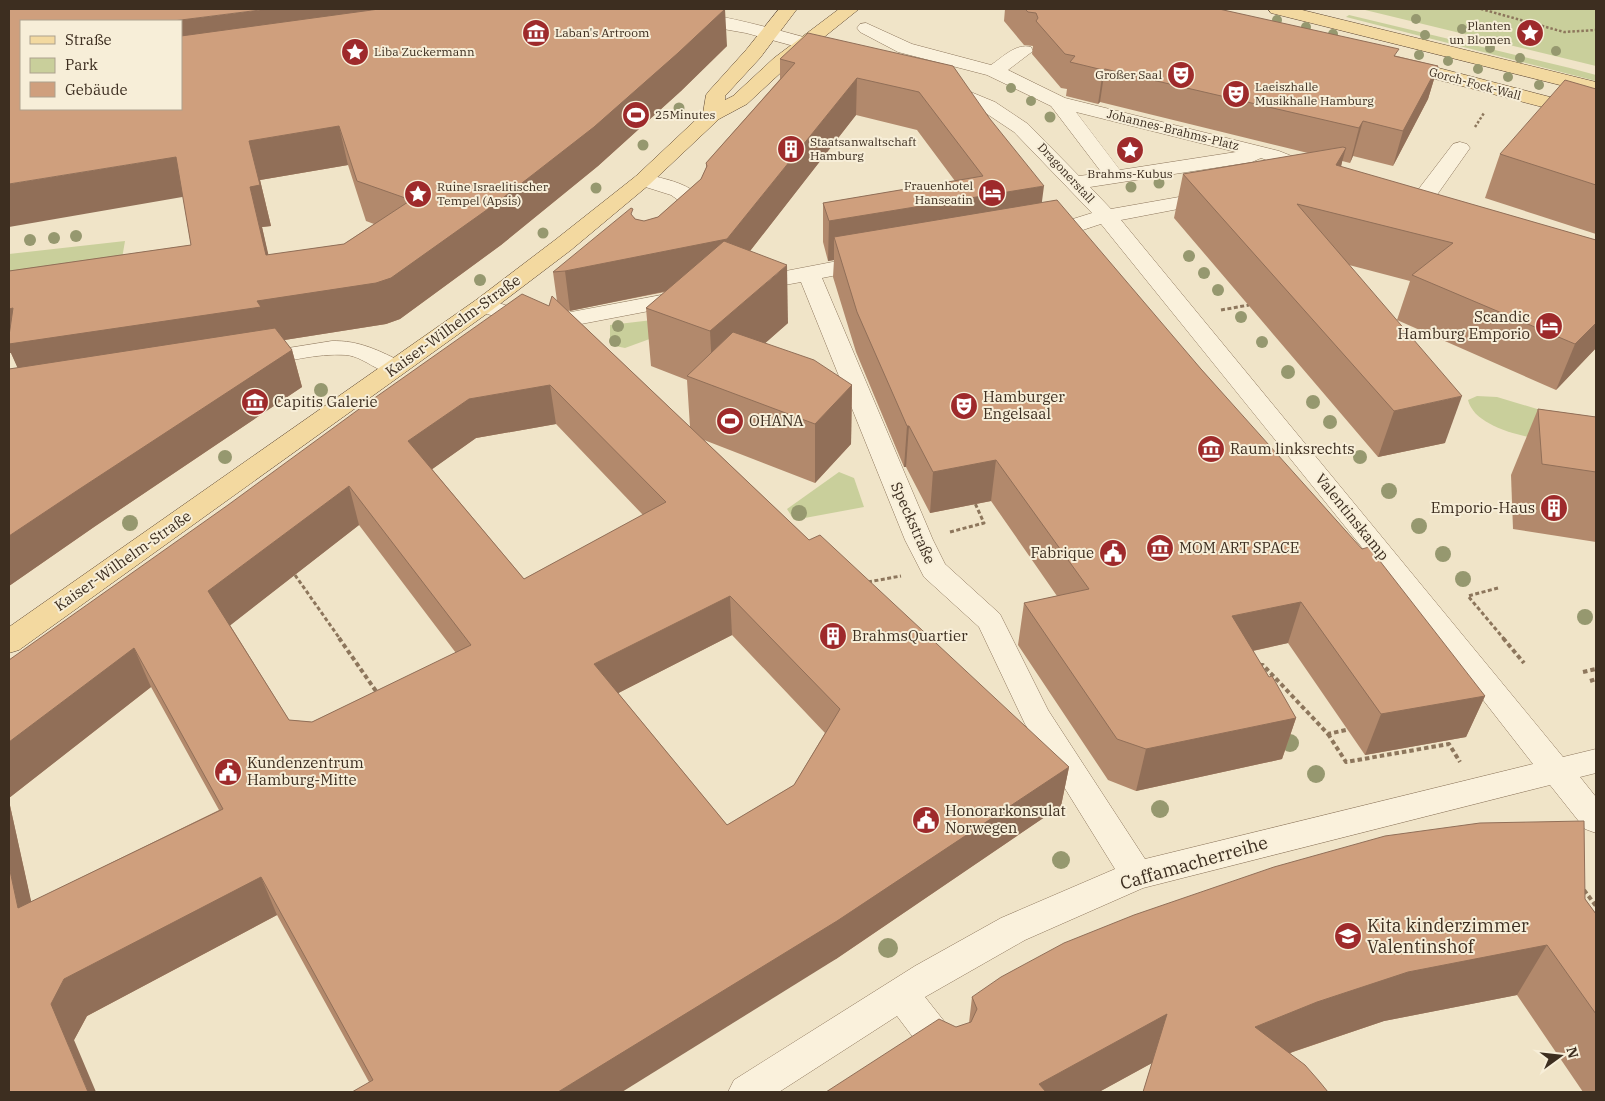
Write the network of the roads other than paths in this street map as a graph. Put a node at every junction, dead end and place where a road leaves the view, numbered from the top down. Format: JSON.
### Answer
{"nodes":[{"id":1,"x":638,"y":9,"type":"edge"},
{"id":2,"x":788,"y":9,"type":"edge"},
{"id":3,"x":850,"y":9,"type":"edge"},
{"id":4,"x":1276,"y":9,"type":"edge"},
{"id":5,"x":866,"y":28,"type":"dead end"},
{"id":6,"x":769,"y":34,"type":"junction"},
{"id":7,"x":807,"y":43,"type":"junction"},
{"id":8,"x":1024,"y":51,"type":"dead end"},
{"id":9,"x":853,"y":56,"type":"edge"},
{"id":10,"x":1385,"y":61,"type":"edge"},
{"id":11,"x":994,"y":71,"type":"junction"},
{"id":12,"x":930,"y":81,"type":"edge"},
{"id":13,"x":1596,"y":88,"type":"edge"},
{"id":14,"x":1058,"y":102,"type":"junction"},
{"id":15,"x":712,"y":115,"type":"junction"},
{"id":16,"x":1596,"y":115,"type":"edge"},
{"id":17,"x":1460,"y":148,"type":"road end"},
{"id":18,"x":1288,"y":160,"type":"junction"},
{"id":19,"x":1110,"y":169,"type":"dead end"},
{"id":20,"x":643,"y":180,"type":"junction"},
{"id":21,"x":1076,"y":183,"type":"junction"},
{"id":22,"x":1289,"y":183,"type":"edge"},
{"id":23,"x":1236,"y":192,"type":"edge"},
{"id":24,"x":1419,"y":204,"type":"edge"},
{"id":25,"x":1106,"y":216,"type":"junction"},
{"id":26,"x":667,"y":234,"type":"edge"},
{"id":27,"x":1023,"y":236,"type":"edge"},
{"id":28,"x":887,"y":259,"type":"edge"},
{"id":29,"x":809,"y":273,"type":"junction"},
{"id":30,"x":732,"y":288,"type":"edge"},
{"id":31,"x":704,"y":294,"type":"edge"},
{"id":32,"x":484,"y":305,"type":"junction"},
{"id":33,"x":231,"y":364,"type":"edge"},
{"id":34,"x":395,"y":368,"type":"junction"},
{"id":35,"x":9,"y":642,"type":"edge"},
{"id":36,"x":1596,"y":761,"type":"edge"},
{"id":37,"x":1557,"y":771,"type":"junction"},
{"id":38,"x":1596,"y":820,"type":"edge"},
{"id":39,"x":1137,"y":875,"type":"junction"},
{"id":40,"x":902,"y":995,"type":"junction"},
{"id":41,"x":950,"y":1057,"type":"edge"},
{"id":42,"x":747,"y":1092,"type":"edge"}],
"edges":[{"from":1,"to":6,"type":"street"},
{"from":2,"to":6,"type":"main road"},
{"from":3,"to":7,"type":"main road"},
{"from":4,"to":13,"type":"main road","name":"Gorch-Fock-Wall"},
{"from":5,"to":11,"type":"street","name":"Johannes-Brahms-Platz"},
{"from":6,"to":7,"type":"street"},
{"from":6,"to":15,"type":"main road"},
{"from":7,"to":9,"type":"street"},
{"from":7,"to":15,"type":"main road","name":"Kaiser-Wilhelm-Straße"},
{"from":8,"to":11,"type":"street"},
{"from":10,"to":16,"type":"main road","name":"Gorch-Fock-Wall"},
{"from":11,"to":14,"type":"street","name":"Johannes-Brahms-Platz"},
{"from":12,"to":21,"type":"street","name":"Dragonerstall"},
{"from":14,"to":18,"type":"street","name":"Johannes-Brahms-Platz"},
{"from":14,"to":19,"type":"street","name":"Johannes-Brahms-Platz"},
{"from":15,"to":20,"type":"main road","name":"Kaiser-Wilhelm-Straße"},
{"from":17,"to":24,"type":"street"},
{"from":18,"to":21,"type":"street"},
{"from":18,"to":22,"type":"street"},
{"from":20,"to":26,"type":"street"},
{"from":20,"to":32,"type":"main road","name":"Kaiser-Wilhelm-Straße"},
{"from":21,"to":25,"type":"street","name":"Dragonerstall"},
{"from":23,"to":25,"type":"street","name":"Dragonerstall"},
{"from":25,"to":27,"type":"street"},
{"from":25,"to":37,"type":"street","name":"Valentinskamp"},
{"from":28,"to":29,"type":"street"},
{"from":29,"to":30,"type":"street"},
{"from":29,"to":39,"type":"street","name":"Speckstraße"},
{"from":31,"to":32,"type":"street"},
{"from":32,"to":34,"type":"main road","name":"Kaiser-Wilhelm-Straße"},
{"from":33,"to":34,"type":"street"},
{"from":34,"to":35,"type":"main road","name":"Kaiser-Wilhelm-Straße"},
{"from":36,"to":37,"type":"street","name":"Caffamacherreihe"},
{"from":37,"to":38,"type":"street","name":"Valentinskamp"},
{"from":37,"to":39,"type":"street","name":"Caffamacherreihe"},
{"from":39,"to":40,"type":"street","name":"Caffamacherreihe"},
{"from":40,"to":41,"type":"street"},
{"from":40,"to":42,"type":"street","name":"Caffamacherreihe"}]}
